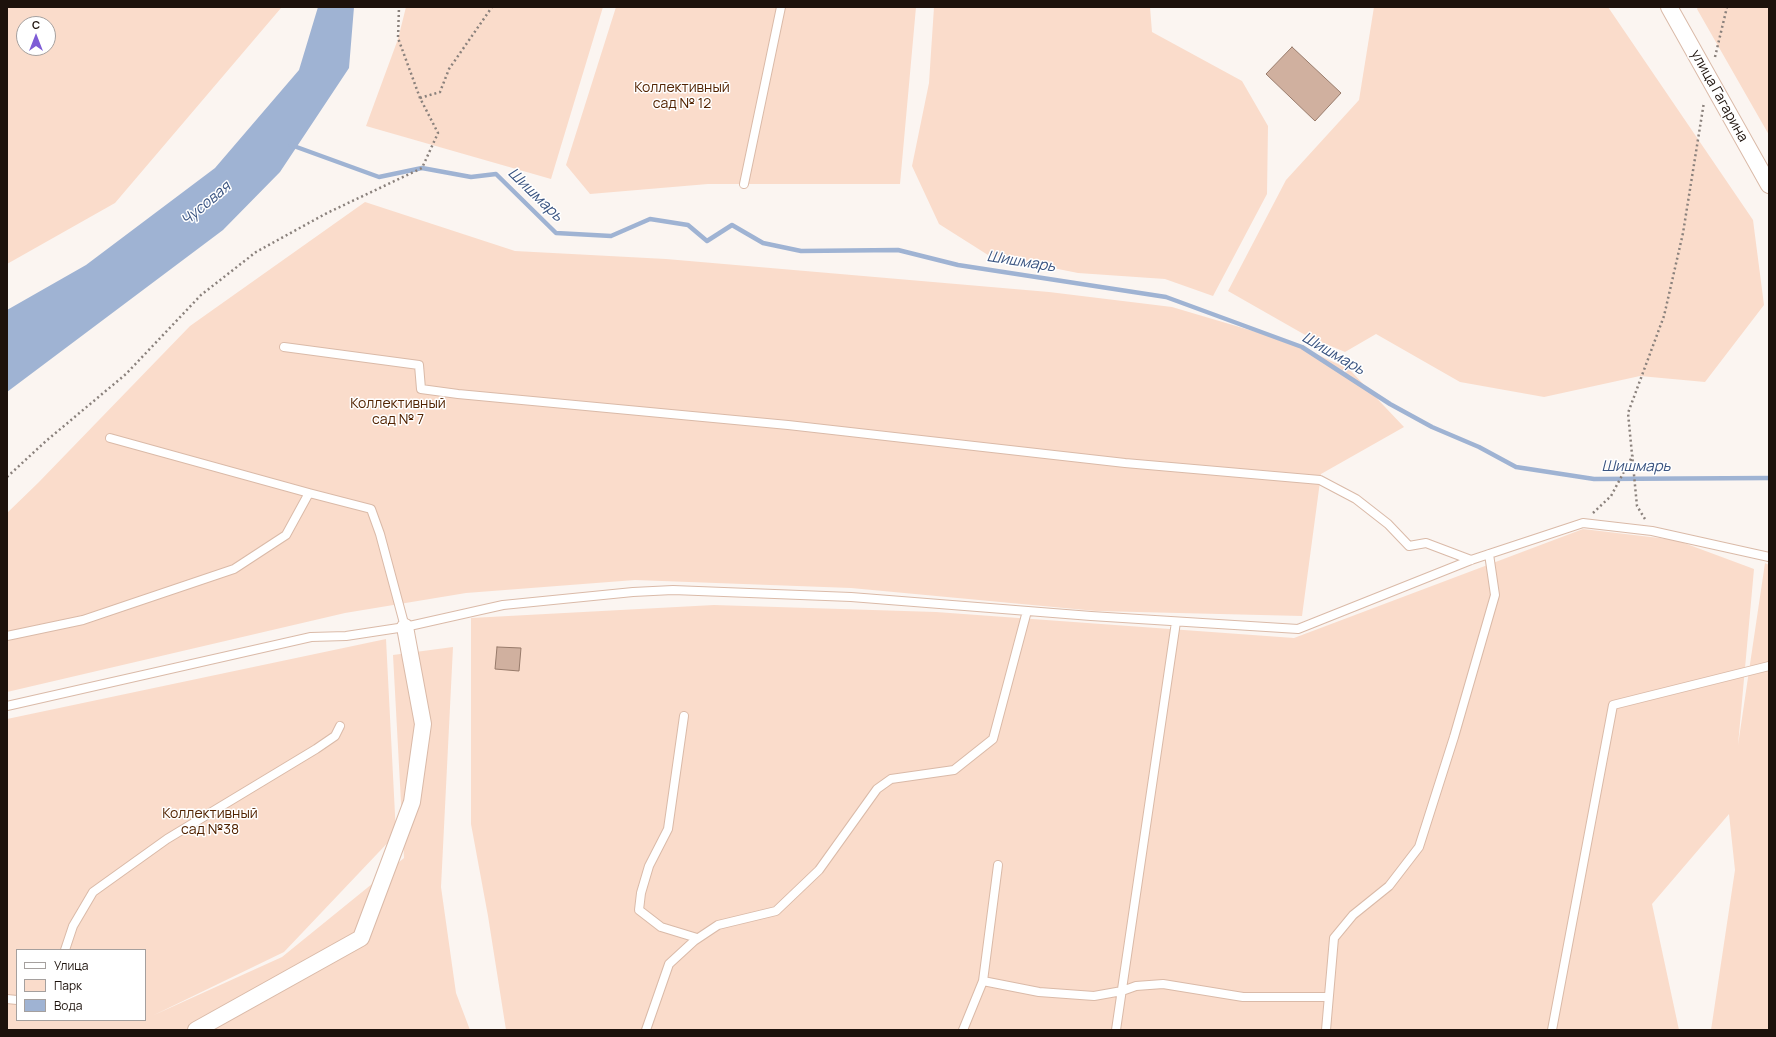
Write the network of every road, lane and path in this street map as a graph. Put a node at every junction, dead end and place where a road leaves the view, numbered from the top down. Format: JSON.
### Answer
{"nodes":[{"id":1,"x":399,"y":7,"type":"edge"},
{"id":2,"x":492,"y":7,"type":"edge"},
{"id":3,"x":781,"y":7,"type":"edge"},
{"id":4,"x":1669,"y":7,"type":"edge"},
{"id":5,"x":1727,"y":7,"type":"edge"},
{"id":6,"x":1710,"y":78,"type":"junction"},
{"id":7,"x":420,"y":98,"type":"junction"},
{"id":8,"x":744,"y":184,"type":"dead end"},
{"id":9,"x":1769,"y":185,"type":"edge"},
{"id":10,"x":284,"y":347,"type":"dead end"},
{"id":11,"x":110,"y":438,"type":"dead end"},
{"id":12,"x":1633,"y":455,"type":"junction"},
{"id":13,"x":7,"y":477,"type":"edge"},
{"id":14,"x":309,"y":493,"type":"junction"},
{"id":15,"x":1583,"y":523,"type":"junction"},
{"id":16,"x":1652,"y":531,"type":"junction"},
{"id":17,"x":1489,"y":554,"type":"junction"},
{"id":18,"x":1769,"y":557,"type":"edge"},
{"id":19,"x":1470,"y":560,"type":"junction"},
{"id":20,"x":1027,"y":611,"type":"junction"},
{"id":21,"x":1176,"y":622,"type":"junction"},
{"id":22,"x":405,"y":627,"type":"junction"},
{"id":23,"x":7,"y":636,"type":"edge"},
{"id":24,"x":1769,"y":666,"type":"edge"},
{"id":25,"x":7,"y":706,"type":"edge"},
{"id":26,"x":684,"y":716,"type":"dead end"},
{"id":27,"x":340,"y":726,"type":"dead end"},
{"id":28,"x":998,"y":865,"type":"dead end"},
{"id":29,"x":697,"y":938,"type":"junction"},
{"id":30,"x":65,"y":949,"type":"edge"},
{"id":31,"x":983,"y":981,"type":"junction"},
{"id":32,"x":1122,"y":991,"type":"junction"},
{"id":33,"x":1328,"y":997,"type":"junction"},
{"id":34,"x":196,"y":1030,"type":"edge"},
{"id":35,"x":646,"y":1030,"type":"edge"},
{"id":36,"x":963,"y":1030,"type":"edge"},
{"id":37,"x":1116,"y":1030,"type":"edge"},
{"id":38,"x":1326,"y":1030,"type":"edge"},
{"id":39,"x":1552,"y":1030,"type":"edge"}],
"edges":[{"from":1,"to":7,"type":"path"},
{"from":2,"to":7,"type":"path"},
{"from":3,"to":8,"type":"lane"},
{"from":4,"to":6,"type":"street","name":"улица Гагарина"},
{"from":5,"to":6,"type":"path"},
{"from":6,"to":9,"type":"street","name":"улица Гагарина"},
{"from":6,"to":12,"type":"path"},
{"from":7,"to":13,"type":"path"},
{"from":10,"to":19,"type":"lane"},
{"from":11,"to":14,"type":"lane"},
{"from":12,"to":15,"type":"path"},
{"from":12,"to":16,"type":"path"},
{"from":14,"to":22,"type":"lane"},
{"from":14,"to":23,"type":"lane"},
{"from":15,"to":16,"type":"lane"},
{"from":15,"to":17,"type":"lane"},
{"from":16,"to":18,"type":"lane"},
{"from":17,"to":19,"type":"lane"},
{"from":17,"to":33,"type":"lane"},
{"from":19,"to":21,"type":"lane"},
{"from":20,"to":21,"type":"lane"},
{"from":20,"to":22,"type":"lane"},
{"from":20,"to":29,"type":"lane"},
{"from":21,"to":32,"type":"lane"},
{"from":22,"to":25,"type":"lane"},
{"from":22,"to":34,"type":"street"},
{"from":24,"to":39,"type":"lane"},
{"from":26,"to":29,"type":"lane"},
{"from":27,"to":30,"type":"lane"},
{"from":28,"to":31,"type":"lane"},
{"from":29,"to":35,"type":"lane"},
{"from":31,"to":32,"type":"lane"},
{"from":31,"to":36,"type":"lane"},
{"from":32,"to":33,"type":"lane"},
{"from":32,"to":37,"type":"lane"},
{"from":33,"to":38,"type":"lane"}]}
